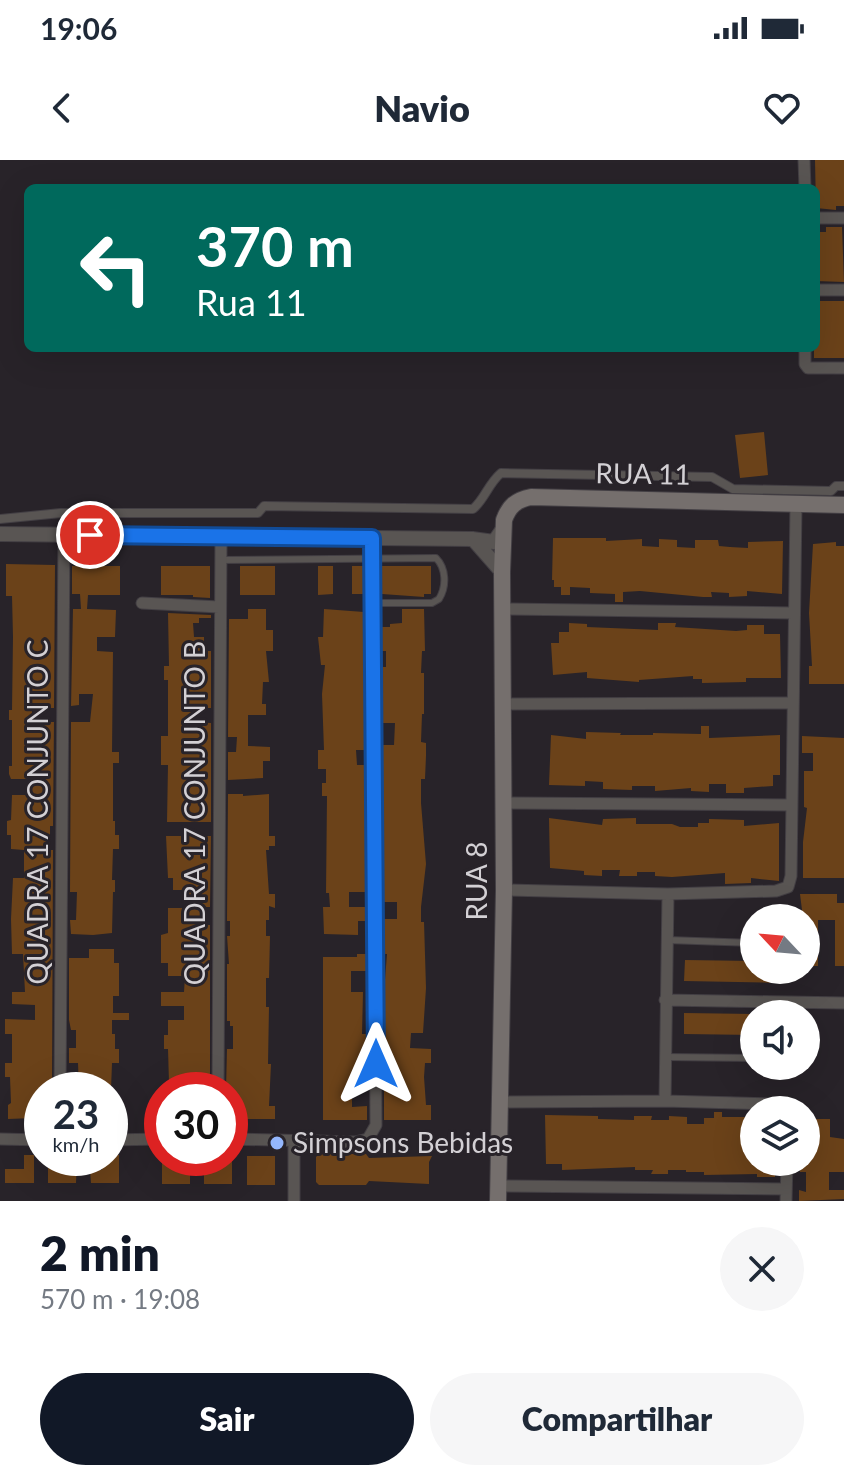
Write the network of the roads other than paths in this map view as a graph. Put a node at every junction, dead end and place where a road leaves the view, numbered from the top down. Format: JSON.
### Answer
{"nodes":[{"id":1,"x":804,"y":160,"type":"edge"},
{"id":2,"x":805,"y":184,"type":"edge"},
{"id":3,"x":820,"y":218,"type":"edge"},
{"id":4,"x":844,"y":218,"type":"edge"},
{"id":5,"x":820,"y":290,"type":"edge"},
{"id":6,"x":844,"y":290,"type":"edge"},
{"id":7,"x":805,"y":352,"type":"edge"},
{"id":8,"x":844,"y":368,"type":"edge"},
{"id":9,"x":844,"y":486,"type":"edge"},
{"id":10,"x":796,"y":504,"type":"junction"},
{"id":11,"x":844,"y":505,"type":"edge"},
{"id":12,"x":0,"y":519,"type":"edge"},
{"id":13,"x":503,"y":529,"type":"junction"},
{"id":14,"x":0,"y":534,"type":"edge"},
{"id":15,"x":64,"y":535,"type":"junction"},
{"id":16,"x":221,"y":536,"type":"junction"},
{"id":17,"x":372,"y":538,"type":"junction"},
{"id":18,"x":472,"y":539,"type":"junction"},
{"id":19,"x":372,"y":558,"type":"junction"},
{"id":20,"x":220,"y":560,"type":"junction"},
{"id":21,"x":502,"y":572,"type":"junction"},
{"id":22,"x":142,"y":603,"type":"dead end"},
{"id":23,"x":374,"y":603,"type":"junction"},
{"id":24,"x":219,"y":607,"type":"junction"},
{"id":25,"x":504,"y":609,"type":"junction"},
{"id":26,"x":793,"y":613,"type":"junction"},
{"id":27,"x":793,"y":703,"type":"junction"},
{"id":28,"x":504,"y":704,"type":"junction"},
{"id":29,"x":503,"y":803,"type":"junction"},
{"id":30,"x":791,"y":805,"type":"junction"},
{"id":31,"x":504,"y":890,"type":"junction"},
{"id":32,"x":668,"y":894,"type":"junction"},
{"id":33,"x":667,"y":940,"type":"junction"},
{"id":34,"x":740,"y":943,"type":"edge"},
{"id":35,"x":665,"y":1000,"type":"junction"},
{"id":36,"x":844,"y":1003,"type":"edge"},
{"id":37,"x":665,"y":1057,"type":"junction"},
{"id":38,"x":740,"y":1058,"type":"edge"},
{"id":39,"x":60,"y":1072,"type":"edge"},
{"id":40,"x":218,"y":1072,"type":"edge"},
{"id":41,"x":665,"y":1101,"type":"junction"},
{"id":42,"x":502,"y":1102,"type":"junction"},
{"id":43,"x":740,"y":1103,"type":"edge"},
{"id":44,"x":0,"y":1139,"type":"edge"},
{"id":45,"x":24,"y":1140,"type":"edge"},
{"id":46,"x":248,"y":1140,"type":"edge"},
{"id":47,"x":294,"y":1141,"type":"junction"},
{"id":48,"x":500,"y":1195,"type":"edge"},
{"id":49,"x":786,"y":1195,"type":"edge"},
{"id":50,"x":294,"y":1201,"type":"edge"}],
"edges":[{"from":1,"to":2,"type":"street"},
{"from":3,"to":4,"type":"street"},
{"from":5,"to":6,"type":"street"},
{"from":7,"to":8,"type":"street"},
{"from":9,"to":12,"type":"street"},
{"from":10,"to":11,"type":"main road","name":"RUA 11"},
{"from":10,"to":13,"type":"main road","name":"RUA 11"},
{"from":10,"to":26,"type":"street"},
{"from":13,"to":18,"type":"street"},
{"from":13,"to":21,"type":"main road"},
{"from":14,"to":15,"type":"street"},
{"from":15,"to":16,"type":"street"},
{"from":15,"to":39,"type":"street","name":"QUADRA 17 CONJUNTO C"},
{"from":16,"to":17,"type":"street"},
{"from":16,"to":20,"type":"street","name":"QUADRA 17 CONJUNTO B"},
{"from":17,"to":18,"type":"street"},
{"from":17,"to":19,"type":"street"},
{"from":18,"to":21,"type":"street"},
{"from":19,"to":20,"type":"lane"},
{"from":19,"to":23,"type":"street"},
{"from":19,"to":23,"type":"lane"},
{"from":20,"to":24,"type":"street","name":"QUADRA 17 CONJUNTO B"},
{"from":21,"to":25,"type":"main road","name":"RUA 8"},
{"from":22,"to":24,"type":"street"},
{"from":23,"to":47,"type":"street"},
{"from":24,"to":40,"type":"street","name":"QUADRA 17 CONJUNTO B"},
{"from":25,"to":26,"type":"street"},
{"from":25,"to":28,"type":"main road","name":"RUA 8"},
{"from":26,"to":27,"type":"street"},
{"from":27,"to":28,"type":"street"},
{"from":27,"to":30,"type":"street"},
{"from":28,"to":29,"type":"main road","name":"RUA 8"},
{"from":29,"to":30,"type":"street"},
{"from":29,"to":31,"type":"main road","name":"RUA 8"},
{"from":30,"to":32,"type":"street"},
{"from":31,"to":32,"type":"street"},
{"from":31,"to":42,"type":"main road","name":"RUA 8"},
{"from":32,"to":33,"type":"street"},
{"from":33,"to":34,"type":"lane"},
{"from":33,"to":35,"type":"street"},
{"from":35,"to":36,"type":"street"},
{"from":35,"to":37,"type":"street"},
{"from":37,"to":38,"type":"lane"},
{"from":37,"to":41,"type":"street"},
{"from":41,"to":42,"type":"street"},
{"from":41,"to":43,"type":"street"},
{"from":42,"to":48,"type":"main road","name":"RUA 8"},
{"from":44,"to":45,"type":"street"},
{"from":46,"to":47,"type":"street"},
{"from":47,"to":50,"type":"street"},
{"from":48,"to":49,"type":"street"}]}
